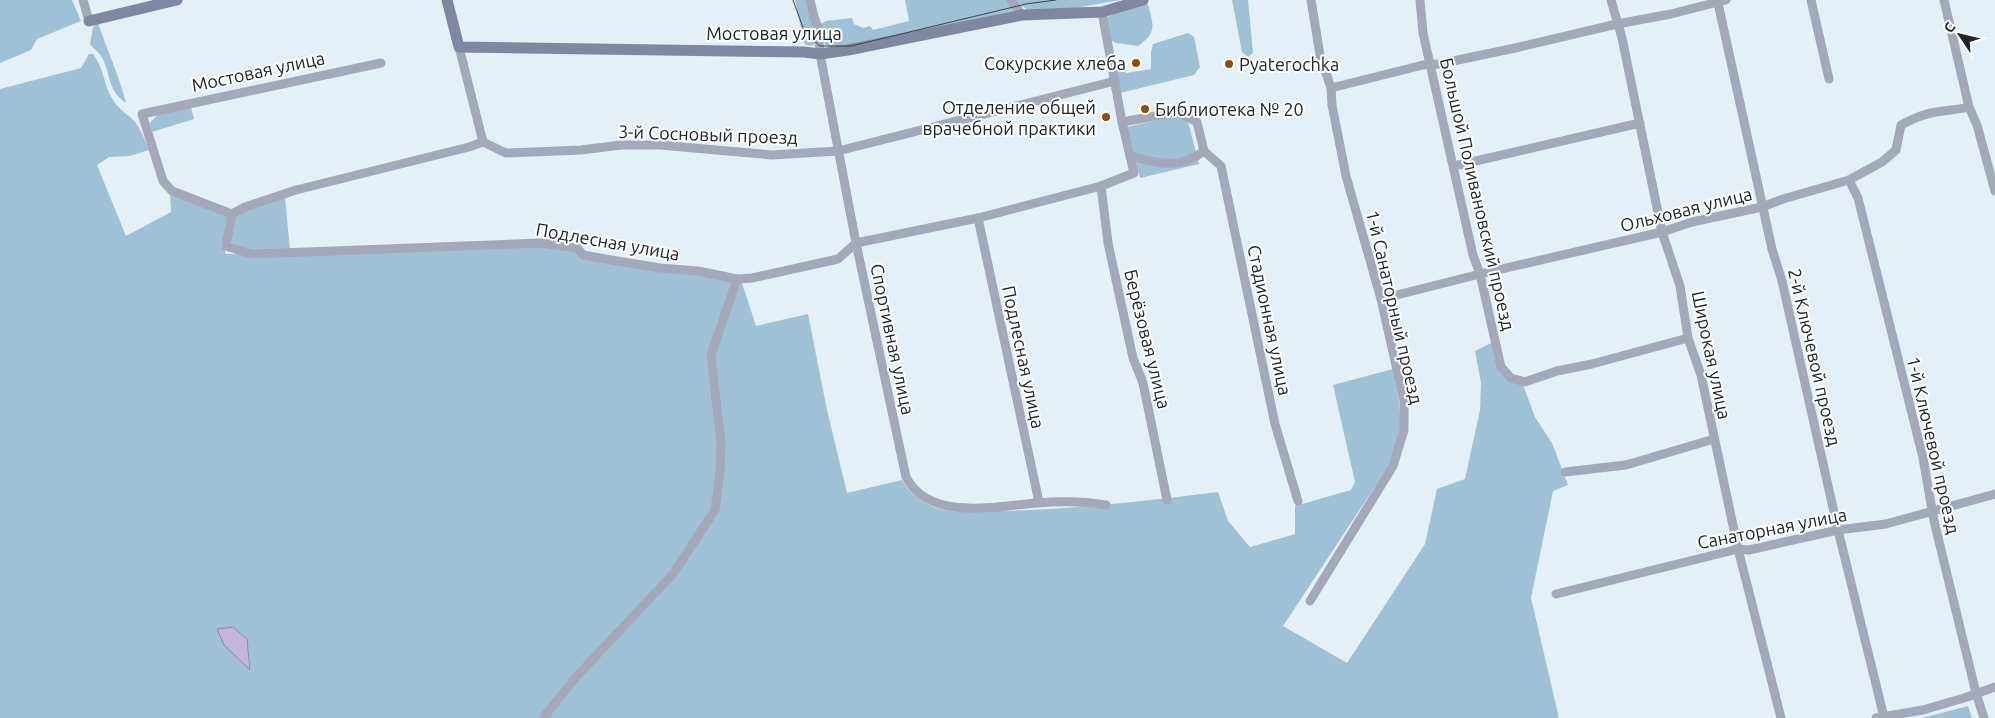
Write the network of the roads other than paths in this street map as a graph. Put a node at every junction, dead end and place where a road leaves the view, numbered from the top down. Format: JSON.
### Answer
{"nodes":[{"id":1,"x":83,"y":0,"type":"edge"},
{"id":2,"x":447,"y":0,"type":"edge"},
{"id":3,"x":810,"y":0,"type":"edge"},
{"id":4,"x":1011,"y":0,"type":"edge"},
{"id":5,"x":1144,"y":0,"type":"edge"},
{"id":6,"x":1311,"y":0,"type":"edge"},
{"id":7,"x":1420,"y":0,"type":"edge"},
{"id":8,"x":1611,"y":0,"type":"edge"},
{"id":9,"x":1811,"y":0,"type":"edge"},
{"id":10,"x":1944,"y":0,"type":"edge"},
{"id":11,"x":170,"y":1,"type":"edge"},
{"id":12,"x":1722,"y":2,"type":"edge"},
{"id":13,"x":1102,"y":12,"type":"junction"},
{"id":14,"x":1022,"y":15,"type":"junction"},
{"id":15,"x":89,"y":21,"type":"joint"},
{"id":16,"x":1617,"y":24,"type":"junction"},
{"id":17,"x":459,"y":47,"type":"junction"},
{"id":18,"x":820,"y":54,"type":"junction"},
{"id":19,"x":381,"y":63,"type":"dead end"},
{"id":20,"x":1430,"y":64,"type":"junction"},
{"id":21,"x":1829,"y":79,"type":"dead end"},
{"id":22,"x":1115,"y":81,"type":"junction"},
{"id":23,"x":1331,"y":88,"type":"junction"},
{"id":24,"x":1969,"y":107,"type":"junction"},
{"id":25,"x":1122,"y":122,"type":"junction"},
{"id":26,"x":1640,"y":123,"type":"junction"},
{"id":27,"x":483,"y":142,"type":"junction"},
{"id":28,"x":838,"y":151,"type":"junction"},
{"id":29,"x":1204,"y":151,"type":"junction"},
{"id":30,"x":1130,"y":156,"type":"junction"},
{"id":31,"x":1454,"y":166,"type":"junction"},
{"id":32,"x":1849,"y":180,"type":"junction"},
{"id":33,"x":1101,"y":186,"type":"junction"},
{"id":34,"x":1995,"y":191,"type":"edge"},
{"id":35,"x":1762,"y":207,"type":"junction"},
{"id":36,"x":232,"y":214,"type":"junction"},
{"id":37,"x":978,"y":218,"type":"junction"},
{"id":38,"x":1662,"y":232,"type":"junction"},
{"id":39,"x":856,"y":243,"type":"junction"},
{"id":40,"x":1480,"y":274,"type":"junction"},
{"id":41,"x":738,"y":279,"type":"junction"},
{"id":42,"x":1381,"y":299,"type":"junction"},
{"id":43,"x":1688,"y":338,"type":"junction"},
{"id":44,"x":1714,"y":440,"type":"junction"},
{"id":45,"x":1565,"y":472,"type":"dead end"},
{"id":46,"x":1995,"y":494,"type":"edge"},
{"id":47,"x":1167,"y":500,"type":"dead end"},
{"id":48,"x":1298,"y":501,"type":"dead end"},
{"id":49,"x":1039,"y":502,"type":"junction"},
{"id":50,"x":1106,"y":505,"type":"dead end"},
{"id":51,"x":1933,"y":512,"type":"junction"},
{"id":52,"x":1838,"y":530,"type":"junction"},
{"id":53,"x":1738,"y":549,"type":"junction"},
{"id":54,"x":1556,"y":594,"type":"dead end"},
{"id":55,"x":1310,"y":601,"type":"dead end"},
{"id":56,"x":1995,"y":687,"type":"edge"},
{"id":57,"x":1976,"y":693,"type":"junction"},
{"id":58,"x":1880,"y":717,"type":"edge"},
{"id":59,"x":543,"y":718,"type":"edge"},
{"id":60,"x":1781,"y":718,"type":"edge"},
{"id":61,"x":1984,"y":718,"type":"edge"}],
"edges":[{"from":1,"to":15,"type":"street"},
{"from":2,"to":17,"type":"street"},
{"from":3,"to":18,"type":"street","name":"Спортивная улица"},
{"from":4,"to":14,"type":"street"},
{"from":5,"to":13,"type":"street","name":"Мостовая улица"},
{"from":6,"to":23,"type":"street","name":"1-й Санаторный проезд"},
{"from":7,"to":20,"type":"street","name":"Большой Поливановский проезд"},
{"from":8,"to":16,"type":"street","name":"Широкая улица"},
{"from":9,"to":21,"type":"street"},
{"from":10,"to":24,"type":"street"},
{"from":11,"to":15,"type":"street"},
{"from":12,"to":16,"type":"street"},
{"from":12,"to":35,"type":"street","name":"2-й Ключевой проезд"},
{"from":13,"to":14,"type":"street","name":"Мостовая улица"},
{"from":13,"to":22,"type":"street"},
{"from":14,"to":18,"type":"street","name":"Мостовая улица"},
{"from":16,"to":20,"type":"street"},
{"from":16,"to":26,"type":"street","name":"Широкая улица"},
{"from":17,"to":18,"type":"street","name":"Мостовая улица"},
{"from":17,"to":27,"type":"street"},
{"from":18,"to":28,"type":"street","name":"Спортивная улица"},
{"from":19,"to":36,"type":"street","name":"Мостовая улица"},
{"from":20,"to":23,"type":"street"},
{"from":20,"to":31,"type":"street","name":"Большой Поливановский проезд"},
{"from":22,"to":25,"type":"street"},
{"from":22,"to":28,"type":"street","name":"3-й Сосновый проезд"},
{"from":23,"to":42,"type":"street","name":"1-й Санаторный проезд"},
{"from":24,"to":32,"type":"street","name":"Ольховая улица"},
{"from":24,"to":34,"type":"street"},
{"from":25,"to":29,"type":"street"},
{"from":25,"to":30,"type":"street"},
{"from":26,"to":31,"type":"street"},
{"from":26,"to":38,"type":"street","name":"Широкая улица"},
{"from":27,"to":28,"type":"street","name":"3-й Сосновый проезд"},
{"from":27,"to":36,"type":"street"},
{"from":28,"to":39,"type":"street","name":"Спортивная улица"},
{"from":29,"to":30,"type":"street"},
{"from":29,"to":48,"type":"street","name":"Стадионная улица"},
{"from":30,"to":33,"type":"street","name":"Подлесная улица"},
{"from":31,"to":40,"type":"street","name":"Большой Поливановский проезд"},
{"from":32,"to":35,"type":"street","name":"Ольховая улица"},
{"from":32,"to":51,"type":"street","name":"1-й Ключевой проезд"},
{"from":33,"to":37,"type":"street","name":"Подлесная улица"},
{"from":33,"to":47,"type":"street","name":"Берёзовая улица"},
{"from":35,"to":38,"type":"street","name":"Ольховая улица"},
{"from":35,"to":52,"type":"street","name":"2-й Ключевой проезд"},
{"from":36,"to":41,"type":"street","name":"Подлесная улица"},
{"from":37,"to":39,"type":"street","name":"Подлесная улица"},
{"from":37,"to":49,"type":"street","name":"Подлесная улица"},
{"from":38,"to":40,"type":"street","name":"Ольховая улица"},
{"from":38,"to":43,"type":"street","name":"Широкая улица"},
{"from":39,"to":41,"type":"street","name":"Подлесная улица"},
{"from":39,"to":49,"type":"street","name":"Спортивная улица"},
{"from":40,"to":42,"type":"street","name":"Ольховая улица"},
{"from":40,"to":43,"type":"street","name":"Большой Поливановский проезд"},
{"from":41,"to":59,"type":"street"},
{"from":42,"to":55,"type":"street","name":"1-й Санаторный проезд"},
{"from":43,"to":44,"type":"street","name":"Широкая улица"},
{"from":44,"to":45,"type":"street"},
{"from":44,"to":53,"type":"street","name":"Широкая улица"},
{"from":46,"to":51,"type":"street","name":"Санаторная улица"},
{"from":49,"to":50,"type":"street","name":"Спортивная улица"},
{"from":51,"to":52,"type":"street","name":"Санаторная улица"},
{"from":51,"to":57,"type":"street","name":"1-й Ключевой проезд"},
{"from":52,"to":53,"type":"street","name":"Санаторная улица"},
{"from":52,"to":58,"type":"street","name":"2-й Ключевой проезд"},
{"from":53,"to":54,"type":"street","name":"Санаторная улица"},
{"from":53,"to":60,"type":"street","name":"Широкая улица"},
{"from":56,"to":57,"type":"street"},
{"from":57,"to":58,"type":"street"},
{"from":57,"to":61,"type":"street","name":"1-й Ключевой проезд"}]}
